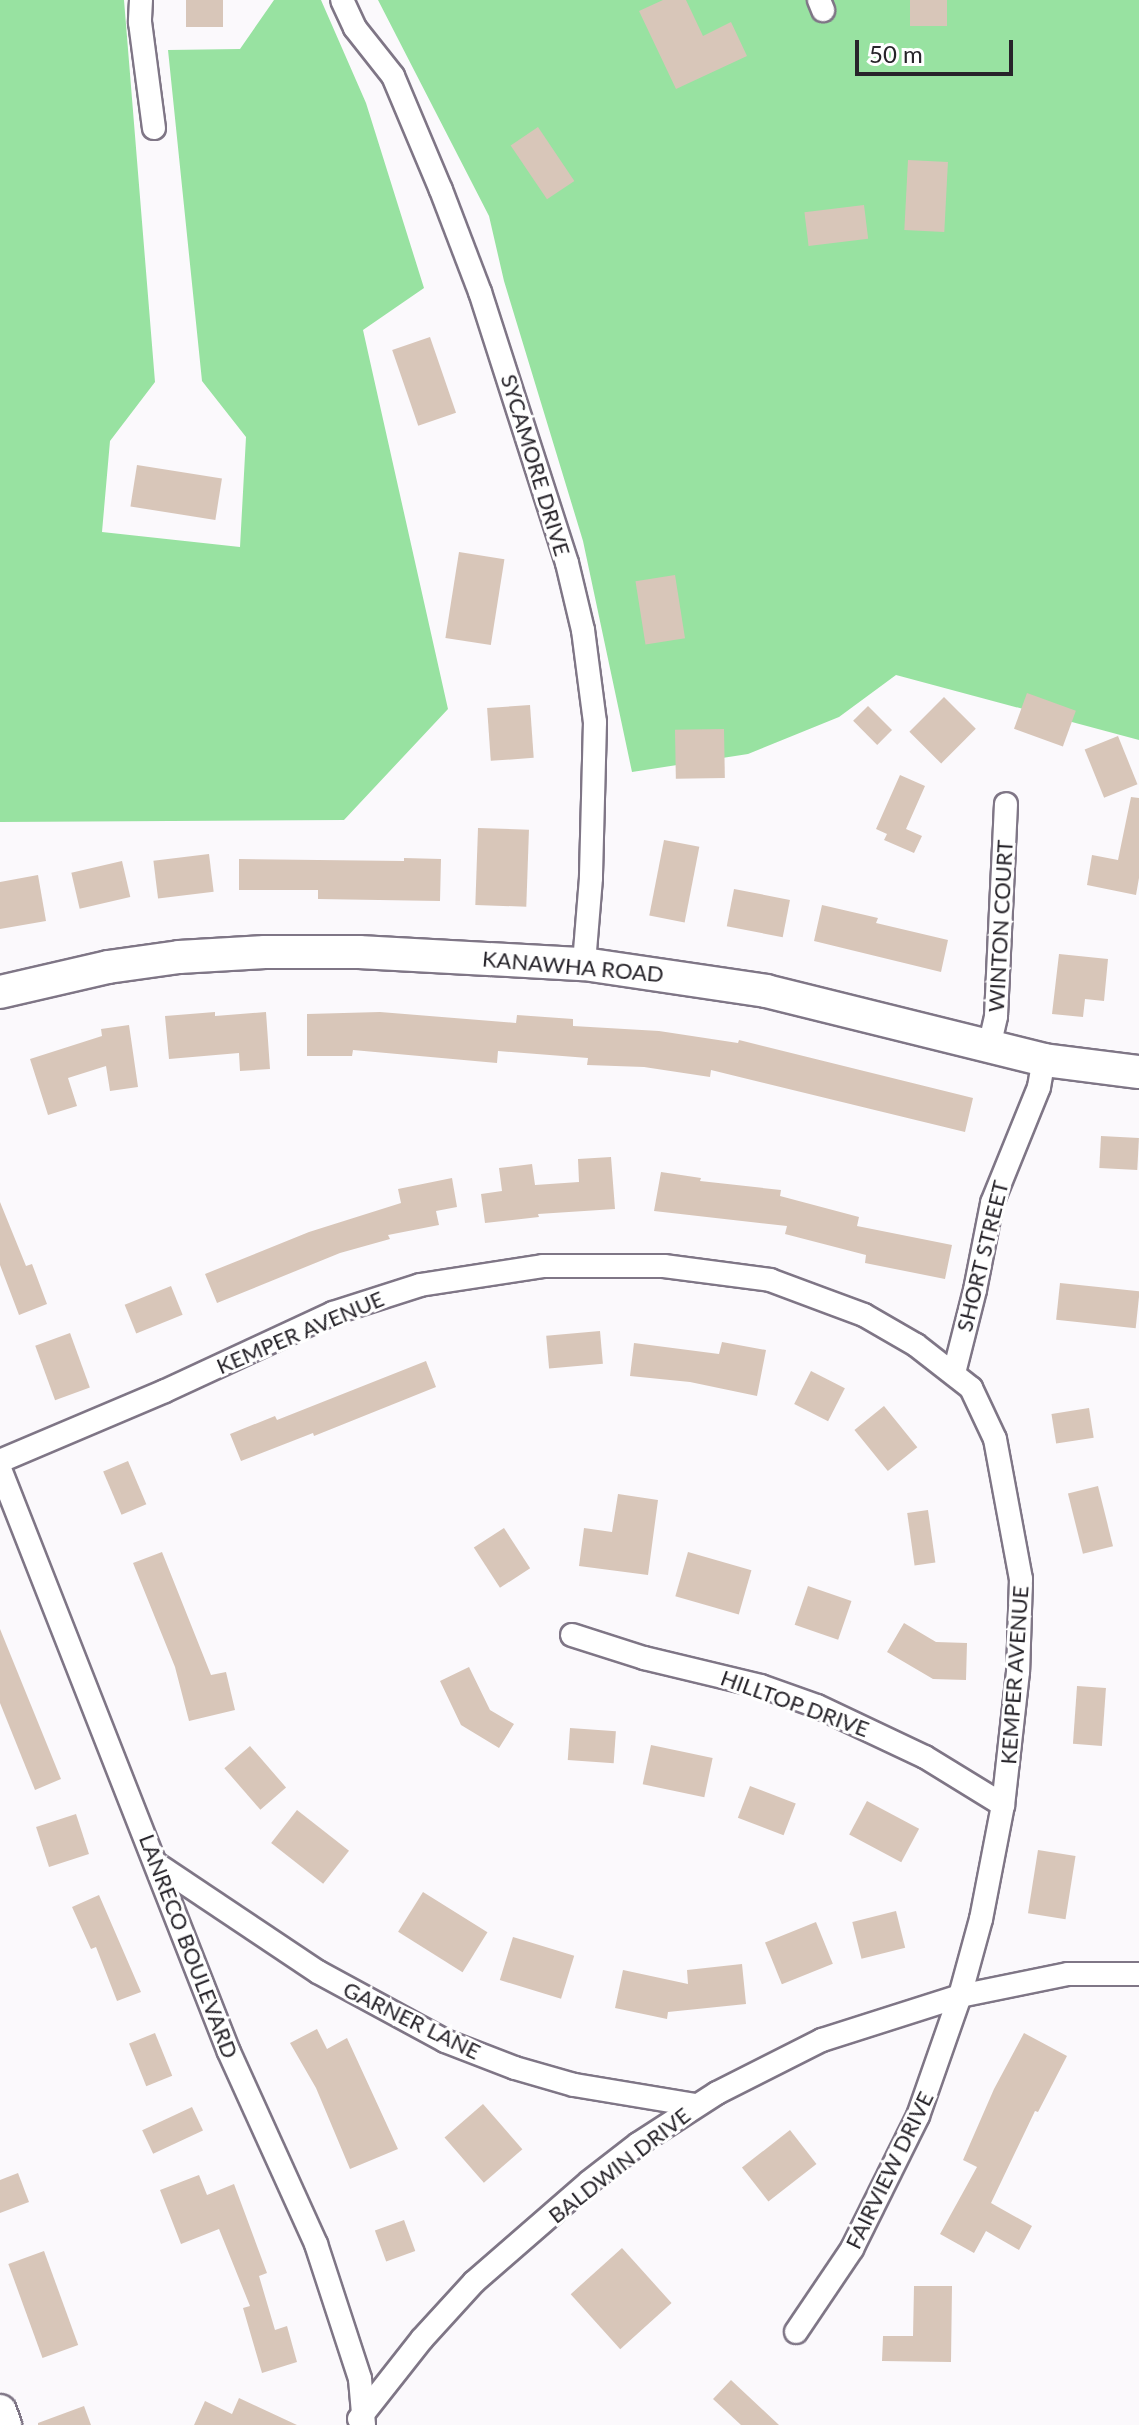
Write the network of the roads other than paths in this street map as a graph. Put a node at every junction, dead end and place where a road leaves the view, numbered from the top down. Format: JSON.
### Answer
{"nodes":[{"id":1,"x":141,"y":0,"type":"edge"},
{"id":2,"x":342,"y":0,"type":"edge"},
{"id":3,"x":154,"y":128,"type":"dead end"},
{"id":4,"x":1006,"y":804,"type":"dead end"},
{"id":5,"x":584,"y":964,"type":"junction"},
{"id":6,"x":0,"y":992,"type":"edge"},
{"id":7,"x":989,"y":1047,"type":"junction"},
{"id":8,"x":1044,"y":1060,"type":"junction"},
{"id":9,"x":1139,"y":1072,"type":"edge"},
{"id":10,"x":954,"y":1373,"type":"junction"},
{"id":11,"x":0,"y":1461,"type":"edge"},
{"id":12,"x":0,"y":1469,"type":"edge"},
{"id":13,"x":572,"y":1635,"type":"dead end"},
{"id":14,"x":1003,"y":1805,"type":"junction"},
{"id":15,"x":158,"y":1865,"type":"junction"},
{"id":16,"x":1139,"y":1974,"type":"edge"},
{"id":17,"x":960,"y":1996,"type":"junction"},
{"id":18,"x":695,"y":2105,"type":"junction"},
{"id":19,"x":796,"y":2332,"type":"dead end"},
{"id":20,"x":0,"y":2411,"type":"edge"},
{"id":21,"x":360,"y":2422,"type":"edge"},
{"id":22,"x":5,"y":2425,"type":"edge"}],
"edges":[{"from":1,"to":3,"type":"street"},
{"from":2,"to":5,"type":"street","name":"SYCAMORE DRIVE"},
{"from":4,"to":7,"type":"street","name":"WINTON COURT"},
{"from":5,"to":6,"type":"street","name":"KANAWHA ROAD"},
{"from":5,"to":7,"type":"street","name":"KANAWHA ROAD"},
{"from":7,"to":8,"type":"street","name":"KANAWHA ROAD"},
{"from":8,"to":9,"type":"street","name":"KANAWHA ROAD"},
{"from":8,"to":10,"type":"street","name":"SHORT STREET"},
{"from":10,"to":11,"type":"street","name":"KEMPER AVENUE"},
{"from":10,"to":14,"type":"street","name":"KEMPER AVENUE"},
{"from":12,"to":15,"type":"street","name":"LANRECO BOULEVARD"},
{"from":13,"to":14,"type":"street","name":"HILLTOP DRIVE"},
{"from":14,"to":17,"type":"street","name":"KEMPER AVENUE"},
{"from":15,"to":18,"type":"street","name":"GARNER LANE"},
{"from":15,"to":21,"type":"street","name":"LANRECO BOULEVARD"},
{"from":16,"to":17,"type":"street","name":"BALDWIN DRIVE"},
{"from":17,"to":18,"type":"street","name":"BALDWIN DRIVE"},
{"from":17,"to":19,"type":"street","name":"FAIRVIEW DRIVE"},
{"from":18,"to":21,"type":"street","name":"BALDWIN DRIVE"},
{"from":20,"to":22,"type":"street"}]}
